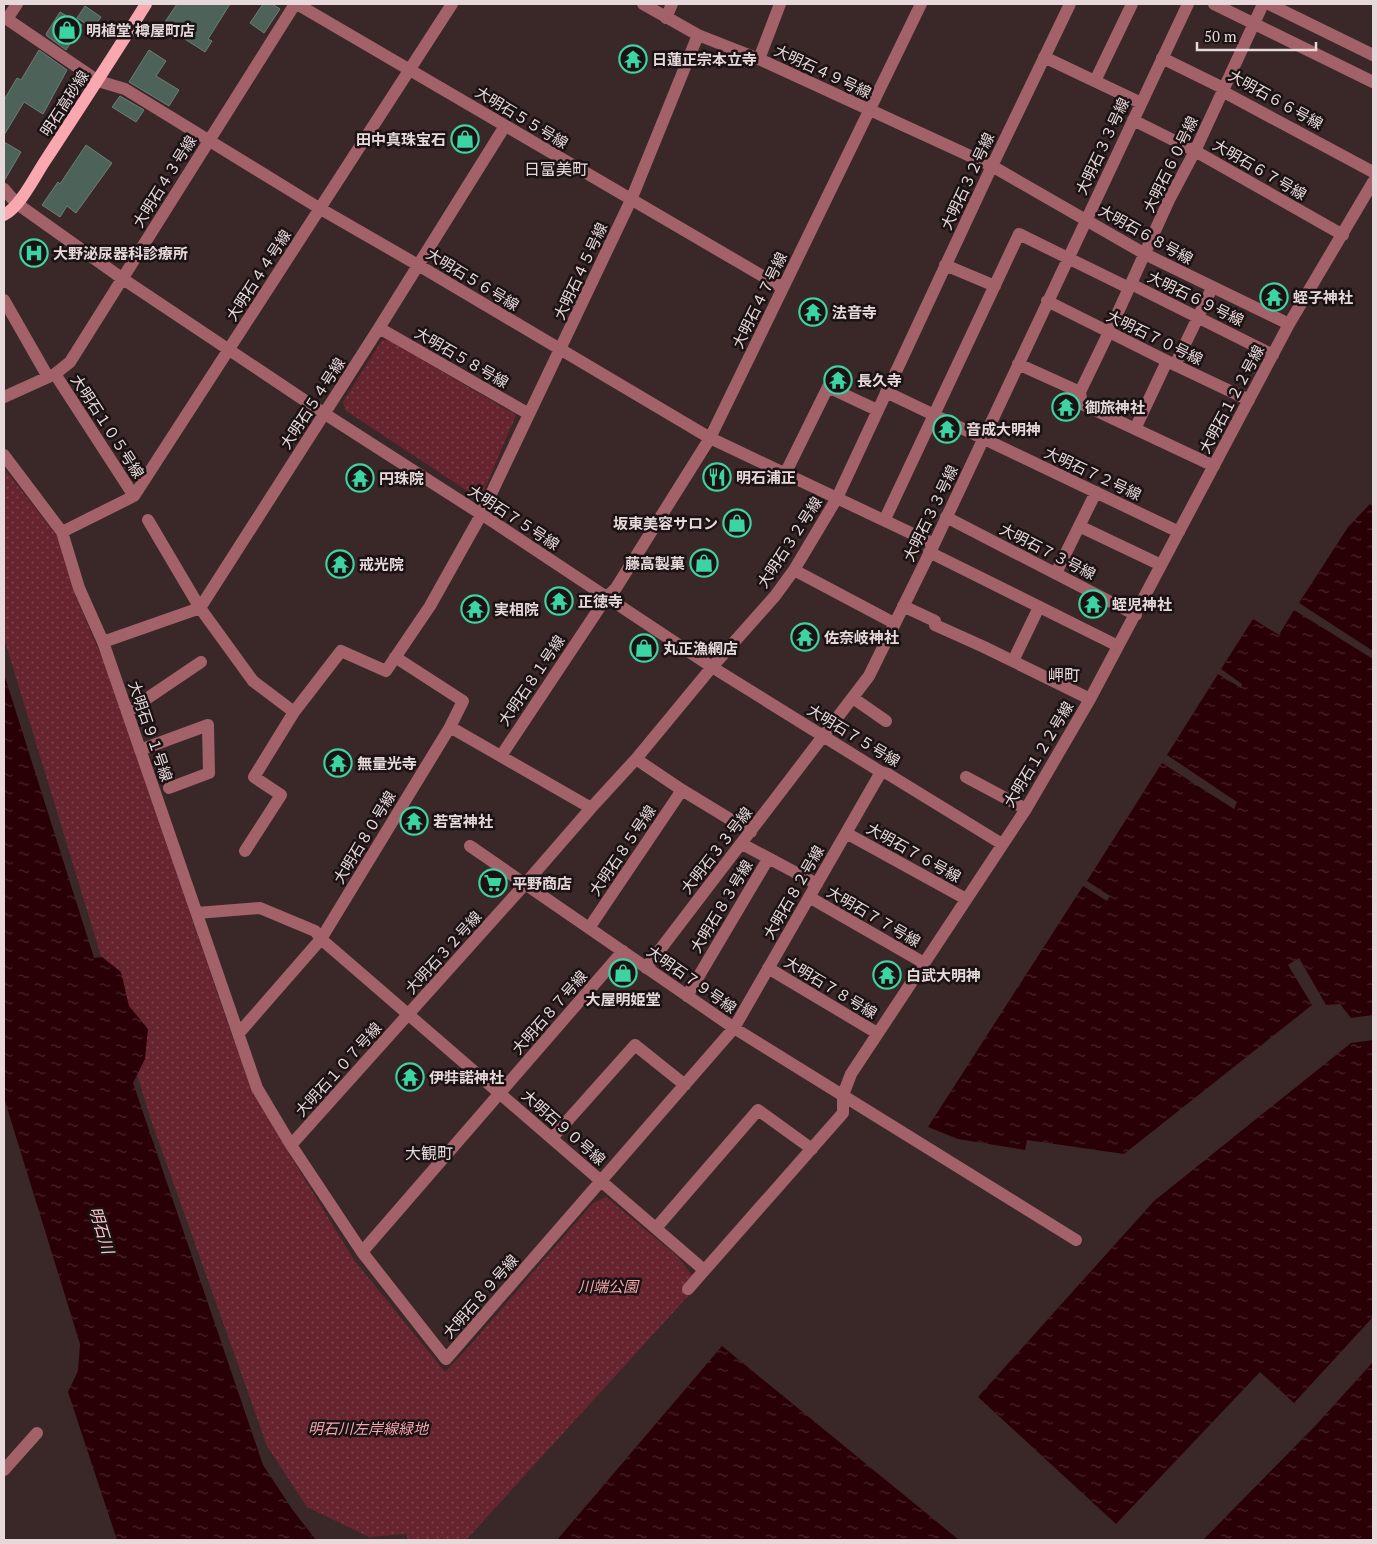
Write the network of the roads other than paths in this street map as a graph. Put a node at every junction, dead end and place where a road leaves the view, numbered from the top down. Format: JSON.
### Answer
{"nodes":[{"id":1,"x":17,"y":4,"type":"edge"},
{"id":2,"x":146,"y":4,"type":"edge"},
{"id":3,"x":296,"y":4,"type":"edge"},
{"id":4,"x":452,"y":4,"type":"edge"},
{"id":5,"x":643,"y":4,"type":"edge"},
{"id":6,"x":672,"y":4,"type":"edge"},
{"id":7,"x":780,"y":4,"type":"edge"},
{"id":8,"x":921,"y":4,"type":"edge"},
{"id":9,"x":1070,"y":4,"type":"edge"},
{"id":10,"x":1132,"y":4,"type":"edge"},
{"id":11,"x":1188,"y":4,"type":"edge"},
{"id":12,"x":1214,"y":4,"type":"edge"},
{"id":13,"x":1263,"y":4,"type":"edge"},
{"id":14,"x":1270,"y":4,"type":"edge"},
{"id":15,"x":5,"y":18,"type":"edge"},
{"id":16,"x":666,"y":18,"type":"junction"},
{"id":17,"x":1253,"y":24,"type":"junction"},
{"id":18,"x":698,"y":35,"type":"junction"},
{"id":19,"x":1373,"y":55,"type":"edge"},
{"id":20,"x":1044,"y":57,"type":"junction"},
{"id":21,"x":1162,"y":58,"type":"junction"},
{"id":22,"x":759,"y":59,"type":"junction"},
{"id":23,"x":409,"y":70,"type":"junction"},
{"id":24,"x":98,"y":81,"type":"junction"},
{"id":25,"x":1095,"y":81,"type":"junction"},
{"id":26,"x":1373,"y":82,"type":"edge"},
{"id":27,"x":1222,"y":91,"type":"junction"},
{"id":28,"x":1141,"y":103,"type":"junction"},
{"id":29,"x":868,"y":110,"type":"junction"},
{"id":30,"x":1133,"y":120,"type":"junction"},
{"id":31,"x":505,"y":126,"type":"junction"},
{"id":32,"x":209,"y":140,"type":"junction"},
{"id":33,"x":1195,"y":151,"type":"junction"},
{"id":34,"x":992,"y":166,"type":"junction"},
{"id":35,"x":1373,"y":172,"type":"edge"},
{"id":36,"x":1373,"y":182,"type":"edge"},
{"id":37,"x":4,"y":189,"type":"edge"},
{"id":38,"x":631,"y":200,"type":"junction"},
{"id":39,"x":16,"y":203,"type":"junction"},
{"id":40,"x":319,"y":208,"type":"junction"},
{"id":41,"x":4,"y":215,"type":"edge"},
{"id":42,"x":1086,"y":220,"type":"junction"},
{"id":43,"x":1343,"y":235,"type":"junction"},
{"id":44,"x":1145,"y":254,"type":"junction"},
{"id":45,"x":1068,"y":258,"type":"junction"},
{"id":46,"x":418,"y":265,"type":"junction"},
{"id":47,"x":945,"y":265,"type":"junction"},
{"id":48,"x":123,"y":279,"type":"junction"},
{"id":49,"x":994,"y":286,"type":"junction"},
{"id":50,"x":1130,"y":286,"type":"junction"},
{"id":51,"x":783,"y":288,"type":"junction"},
{"id":52,"x":1212,"y":288,"type":"junction"},
{"id":53,"x":4,"y":300,"type":"edge"},
{"id":54,"x":1047,"y":301,"type":"junction"},
{"id":55,"x":1198,"y":317,"type":"junction"},
{"id":56,"x":1289,"y":324,"type":"junction"},
{"id":57,"x":379,"y":328,"type":"junction"},
{"id":58,"x":1109,"y":332,"type":"junction"},
{"id":59,"x":229,"y":350,"type":"junction"},
{"id":60,"x":560,"y":350,"type":"junction"},
{"id":61,"x":1273,"y":355,"type":"junction"},
{"id":62,"x":1170,"y":363,"type":"junction"},
{"id":63,"x":1018,"y":364,"type":"junction"},
{"id":64,"x":51,"y":376,"type":"junction"},
{"id":65,"x":886,"y":392,"type":"junction"},
{"id":66,"x":1080,"y":392,"type":"junction"},
{"id":67,"x":4,"y":398,"type":"edge"},
{"id":68,"x":1249,"y":400,"type":"junction"},
{"id":69,"x":877,"y":410,"type":"junction"},
{"id":70,"x":325,"y":414,"type":"junction"},
{"id":71,"x":529,"y":414,"type":"junction"},
{"id":72,"x":933,"y":415,"type":"junction"},
{"id":73,"x":1135,"y":429,"type":"junction"},
{"id":74,"x":710,"y":438,"type":"junction"},
{"id":75,"x":983,"y":439,"type":"junction"},
{"id":76,"x":4,"y":455,"type":"edge"},
{"id":77,"x":1214,"y":466,"type":"junction"},
{"id":78,"x":785,"y":474,"type":"junction"},
{"id":79,"x":1096,"y":492,"type":"junction"},
{"id":80,"x":134,"y":496,"type":"junction"},
{"id":81,"x":837,"y":498,"type":"junction"},
{"id":82,"x":481,"y":515,"type":"junction"},
{"id":83,"x":946,"y":517,"type":"junction"},
{"id":84,"x":148,"y":520,"type":"dead end"},
{"id":85,"x":885,"y":520,"type":"junction"},
{"id":86,"x":1079,"y":526,"type":"junction"},
{"id":87,"x":62,"y":532,"type":"junction"},
{"id":88,"x":1179,"y":532,"type":"junction"},
{"id":89,"x":932,"y":548,"type":"junction"},
{"id":90,"x":1162,"y":565,"type":"junction"},
{"id":91,"x":794,"y":570,"type":"junction"},
{"id":92,"x":1056,"y":573,"type":"junction"},
{"id":93,"x":606,"y":598,"type":"junction"},
{"id":94,"x":903,"y":606,"type":"junction"},
{"id":95,"x":1039,"y":607,"type":"junction"},
{"id":96,"x":200,"y":608,"type":"junction"},
{"id":97,"x":1136,"y":615,"type":"junction"},
{"id":98,"x":894,"y":623,"type":"junction"},
{"id":99,"x":103,"y":642,"type":"junction"},
{"id":100,"x":1118,"y":646,"type":"junction"},
{"id":101,"x":396,"y":657,"type":"junction"},
{"id":102,"x":1013,"y":661,"type":"junction"},
{"id":103,"x":202,"y":662,"type":"dead end"},
{"id":104,"x":712,"y":667,"type":"junction"},
{"id":105,"x":852,"y":698,"type":"junction"},
{"id":106,"x":1090,"y":699,"type":"junction"},
{"id":107,"x":127,"y":712,"type":"junction"},
{"id":108,"x":294,"y":712,"type":"junction"},
{"id":109,"x":886,"y":721,"type":"dead end"},
{"id":110,"x":450,"y":727,"type":"junction"},
{"id":111,"x":824,"y":736,"type":"junction"},
{"id":112,"x":140,"y":750,"type":"junction"},
{"id":113,"x":501,"y":756,"type":"junction"},
{"id":114,"x":636,"y":758,"type":"junction"},
{"id":115,"x":881,"y":772,"type":"junction"},
{"id":116,"x":966,"y":777,"type":"dead end"},
{"id":117,"x":169,"y":788,"type":"dead end"},
{"id":118,"x":682,"y":790,"type":"junction"},
{"id":119,"x":590,"y":808,"type":"junction"},
{"id":120,"x":1026,"y":809,"type":"junction"},
{"id":121,"x":751,"y":832,"type":"junction"},
{"id":122,"x":846,"y":833,"type":"junction"},
{"id":123,"x":742,"y":844,"type":"junction"},
{"id":124,"x":1002,"y":844,"type":"junction"},
{"id":125,"x":470,"y":846,"type":"dead end"},
{"id":126,"x":245,"y":851,"type":"dead end"},
{"id":127,"x":768,"y":859,"type":"junction"},
{"id":128,"x":525,"y":884,"type":"junction"},
{"id":129,"x":817,"y":884,"type":"junction"},
{"id":130,"x":809,"y":897,"type":"junction"},
{"id":131,"x":966,"y":899,"type":"junction"},
{"id":132,"x":197,"y":913,"type":"junction"},
{"id":133,"x":589,"y":928,"type":"junction"},
{"id":134,"x":321,"y":939,"type":"junction"},
{"id":135,"x":622,"y":951,"type":"junction"},
{"id":136,"x":924,"y":963,"type":"junction"},
{"id":137,"x":646,"y":968,"type":"junction"},
{"id":138,"x":768,"y":968,"type":"junction"},
{"id":139,"x":687,"y":996,"type":"junction"},
{"id":140,"x":409,"y":1014,"type":"junction"},
{"id":141,"x":734,"y":1028,"type":"junction"},
{"id":142,"x":239,"y":1033,"type":"junction"},
{"id":143,"x":877,"y":1033,"type":"junction"},
{"id":144,"x":685,"y":1085,"type":"junction"},
{"id":145,"x":500,"y":1093,"type":"junction"},
{"id":146,"x":843,"y":1095,"type":"junction"},
{"id":147,"x":552,"y":1138,"type":"junction"},
{"id":148,"x":291,"y":1146,"type":"junction"},
{"id":149,"x":812,"y":1149,"type":"junction"},
{"id":150,"x":602,"y":1181,"type":"junction"},
{"id":151,"x":656,"y":1228,"type":"junction"},
{"id":152,"x":1076,"y":1240,"type":"dead end"},
{"id":153,"x":362,"y":1252,"type":"junction"},
{"id":154,"x":704,"y":1270,"type":"junction"},
{"id":155,"x":688,"y":1289,"type":"dead end"},
{"id":156,"x":37,"y":1433,"type":"dead end"},
{"id":157,"x":4,"y":1470,"type":"edge"}],
"edges":[{"from":1,"to":15,"type":"street"},
{"from":2,"to":24,"type":"main road","name":"明石高砂線"},
{"from":3,"to":23,"type":"street","name":"大明石５５号線"},
{"from":3,"to":32,"type":"street","name":"大明石４３号線"},
{"from":4,"to":23,"type":"street","name":"大明石４４号線"},
{"from":5,"to":16,"type":"street","name":"大明石４９号線"},
{"from":6,"to":16,"type":"street"},
{"from":7,"to":22,"type":"street"},
{"from":8,"to":29,"type":"street","name":"大明石４７号線"},
{"from":9,"to":20,"type":"street","name":"大明石３２号線"},
{"from":10,"to":25,"type":"street"},
{"from":11,"to":21,"type":"street","name":"大明石３３号線"},
{"from":12,"to":17,"type":"street"},
{"from":13,"to":17,"type":"street","name":"大明石６０号線"},
{"from":14,"to":19,"type":"street"},
{"from":15,"to":24,"type":"street","name":"大明石５６号線"},
{"from":16,"to":18,"type":"street","name":"大明石４９号線"},
{"from":17,"to":26,"type":"street"},
{"from":17,"to":27,"type":"street","name":"大明石６０号線"},
{"from":18,"to":22,"type":"street","name":"大明石４９号線"},
{"from":18,"to":38,"type":"street","name":"大明石４５号線"},
{"from":20,"to":25,"type":"street"},
{"from":20,"to":34,"type":"street","name":"大明石３２号線"},
{"from":21,"to":27,"type":"street","name":"大明石６６号線"},
{"from":21,"to":28,"type":"street","name":"大明石３３号線"},
{"from":22,"to":29,"type":"street","name":"大明石４９号線"},
{"from":23,"to":31,"type":"street","name":"大明石５５号線"},
{"from":23,"to":40,"type":"street","name":"大明石４４号線"},
{"from":24,"to":32,"type":"street","name":"大明石５６号線"},
{"from":24,"to":39,"type":"main road","name":"明石高砂線"},
{"from":25,"to":28,"type":"street"},
{"from":27,"to":33,"type":"street","name":"大明石６０号線"},
{"from":27,"to":35,"type":"street","name":"大明石６６号線"},
{"from":28,"to":30,"type":"street","name":"大明石３３号線"},
{"from":29,"to":34,"type":"street","name":"大明石４９号線"},
{"from":29,"to":51,"type":"street","name":"大明石４７号線"},
{"from":30,"to":33,"type":"street","name":"大明石６７号線"},
{"from":30,"to":42,"type":"street","name":"大明石３３号線"},
{"from":31,"to":38,"type":"street","name":"大明石５５号線"},
{"from":31,"to":46,"type":"street","name":"大明石５４号線"},
{"from":32,"to":40,"type":"street","name":"大明石５６号線"},
{"from":32,"to":48,"type":"street","name":"大明石４３号線"},
{"from":33,"to":43,"type":"street","name":"大明石６７号線"},
{"from":33,"to":44,"type":"street","name":"大明石６０号線"},
{"from":34,"to":42,"type":"street","name":"大明石６８号線"},
{"from":34,"to":47,"type":"street","name":"大明石３２号線"},
{"from":36,"to":43,"type":"street","name":"大明石１２２号線"},
{"from":37,"to":39,"type":"street","name":"大明石７５号線"},
{"from":38,"to":51,"type":"street","name":"大明石５５号線"},
{"from":38,"to":60,"type":"street","name":"大明石４５号線"},
{"from":39,"to":41,"type":"main road","name":"明石高砂線"},
{"from":39,"to":48,"type":"street","name":"大明石７５号線"},
{"from":40,"to":46,"type":"street","name":"大明石５６号線"},
{"from":40,"to":59,"type":"street","name":"大明石４４号線"},
{"from":42,"to":44,"type":"street","name":"大明石６８号線"},
{"from":42,"to":45,"type":"street","name":"大明石３３号線"},
{"from":43,"to":56,"type":"street","name":"大明石１２２号線"},
{"from":44,"to":50,"type":"street","name":"大明石６０号線"},
{"from":44,"to":52,"type":"street","name":"大明石６８号線"},
{"from":45,"to":49,"type":"street","name":"大明石６９号線"},
{"from":45,"to":50,"type":"street","name":"大明石６９号線"},
{"from":45,"to":54,"type":"street","name":"大明石３３号線"},
{"from":46,"to":57,"type":"street","name":"大明石５４号線"},
{"from":46,"to":60,"type":"street","name":"大明石５６号線"},
{"from":47,"to":49,"type":"street"},
{"from":47,"to":65,"type":"street","name":"大明石３２号線"},
{"from":48,"to":59,"type":"street","name":"大明石７５号線"},
{"from":48,"to":64,"type":"street","name":"大明石４３号線"},
{"from":49,"to":72,"type":"street"},
{"from":50,"to":55,"type":"street","name":"大明石６９号線"},
{"from":50,"to":58,"type":"street","name":"大明石６０号線"},
{"from":51,"to":74,"type":"street","name":"大明石４７号線"},
{"from":52,"to":55,"type":"street"},
{"from":52,"to":56,"type":"street","name":"大明石６８号線"},
{"from":53,"to":64,"type":"street","name":"大明石１０５号線"},
{"from":54,"to":58,"type":"street","name":"大明石７０号線"},
{"from":54,"to":63,"type":"street","name":"大明石３３号線"},
{"from":55,"to":61,"type":"street","name":"大明石６９号線"},
{"from":55,"to":62,"type":"street"},
{"from":56,"to":61,"type":"street","name":"大明石１２２号線"},
{"from":57,"to":70,"type":"street","name":"大明石５４号線"},
{"from":57,"to":71,"type":"street","name":"大明石５８号線"},
{"from":58,"to":62,"type":"street","name":"大明石７０号線"},
{"from":58,"to":66,"type":"street","name":"大明石６０号線"},
{"from":59,"to":70,"type":"street","name":"大明石７５号線"},
{"from":59,"to":80,"type":"street","name":"大明石４４号線"},
{"from":60,"to":71,"type":"street","name":"大明石４５号線"},
{"from":60,"to":74,"type":"street","name":"大明石５６号線"},
{"from":61,"to":68,"type":"street","name":"大明石１２２号線"},
{"from":62,"to":68,"type":"street","name":"大明石７０号線"},
{"from":62,"to":73,"type":"street"},
{"from":63,"to":66,"type":"street"},
{"from":63,"to":75,"type":"street","name":"大明石３３号線"},
{"from":64,"to":67,"type":"street","name":"大明石４３号線"},
{"from":64,"to":80,"type":"street","name":"大明石１０５号線"},
{"from":65,"to":69,"type":"street","name":"大明石３２号線"},
{"from":65,"to":72,"type":"street","name":"大明石７２号線"},
{"from":66,"to":73,"type":"street"},
{"from":68,"to":77,"type":"street","name":"大明石１２２号線"},
{"from":69,"to":78,"type":"street"},
{"from":69,"to":81,"type":"street","name":"大明石３２号線"},
{"from":70,"to":82,"type":"street","name":"大明石７５号線"},
{"from":70,"to":96,"type":"street","name":"大明石５４号線"},
{"from":71,"to":82,"type":"street","name":"大明石４５号線"},
{"from":72,"to":75,"type":"street","name":"大明石７２号線"},
{"from":72,"to":85,"type":"street"},
{"from":73,"to":77,"type":"street"},
{"from":74,"to":78,"type":"street","name":"大明石５６号線"},
{"from":74,"to":93,"type":"street","name":"大明石４７号線"},
{"from":75,"to":79,"type":"street","name":"大明石７２号線"},
{"from":75,"to":83,"type":"street","name":"大明石３３号線"},
{"from":76,"to":87,"type":"street","name":"大明石９１号線"},
{"from":77,"to":88,"type":"street","name":"大明石１２２号線"},
{"from":78,"to":81,"type":"street","name":"大明石５６号線"},
{"from":79,"to":86,"type":"street"},
{"from":79,"to":88,"type":"street","name":"大明石７２号線"},
{"from":80,"to":87,"type":"street"},
{"from":81,"to":85,"type":"street","name":"大明石５６号線"},
{"from":81,"to":91,"type":"street","name":"大明石３２号線"},
{"from":82,"to":93,"type":"street","name":"大明石７５号線"},
{"from":82,"to":101,"type":"street"},
{"from":83,"to":89,"type":"street","name":"大明石３３号線"},
{"from":83,"to":92,"type":"street","name":"大明石７３号線"},
{"from":84,"to":96,"type":"street"},
{"from":85,"to":89,"type":"street","name":"大明石５６号線"},
{"from":86,"to":90,"type":"street"},
{"from":86,"to":92,"type":"street"},
{"from":87,"to":99,"type":"street","name":"大明石９１号線"},
{"from":88,"to":90,"type":"street","name":"大明石１２２号線"},
{"from":89,"to":94,"type":"street","name":"大明石３３号線"},
{"from":89,"to":95,"type":"street","name":"大明石５６号線"},
{"from":90,"to":97,"type":"street","name":"大明石１２２号線"},
{"from":91,"to":98,"type":"street"},
{"from":91,"to":104,"type":"street","name":"大明石３２号線"},
{"from":92,"to":97,"type":"street","name":"大明石７３号線"},
{"from":93,"to":104,"type":"street","name":"大明石７５号線"},
{"from":93,"to":113,"type":"street","name":"大明石８１号線"},
{"from":94,"to":98,"type":"street","name":"大明石３３号線"},
{"from":94,"to":102,"type":"street"},
{"from":95,"to":100,"type":"street","name":"大明石５６号線"},
{"from":95,"to":102,"type":"street"},
{"from":96,"to":99,"type":"street"},
{"from":96,"to":108,"type":"street"},
{"from":97,"to":100,"type":"street","name":"大明石１２２号線"},
{"from":98,"to":105,"type":"street","name":"大明石３３号線"},
{"from":99,"to":107,"type":"street","name":"大明石９１号線"},
{"from":100,"to":106,"type":"street","name":"大明石１２２号線"},
{"from":101,"to":108,"type":"street"},
{"from":101,"to":110,"type":"street","name":"大明石８０号線"},
{"from":102,"to":106,"type":"street"},
{"from":103,"to":107,"type":"street"},
{"from":104,"to":111,"type":"street","name":"大明石７５号線"},
{"from":104,"to":114,"type":"street","name":"大明石３２号線"},
{"from":105,"to":109,"type":"street"},
{"from":105,"to":111,"type":"street","name":"大明石３３号線"},
{"from":106,"to":120,"type":"street","name":"大明石１２２号線"},
{"from":107,"to":112,"type":"street","name":"大明石９１号線"},
{"from":108,"to":126,"type":"street"},
{"from":110,"to":113,"type":"street"},
{"from":110,"to":134,"type":"street","name":"大明石８０号線"},
{"from":111,"to":115,"type":"street","name":"大明石７５号線"},
{"from":111,"to":121,"type":"street","name":"大明石３３号線"},
{"from":112,"to":117,"type":"street"},
{"from":112,"to":132,"type":"street","name":"大明石９１号線"},
{"from":113,"to":119,"type":"street"},
{"from":114,"to":118,"type":"street"},
{"from":114,"to":119,"type":"street","name":"大明石３２号線"},
{"from":115,"to":122,"type":"street","name":"大明石８２号線"},
{"from":115,"to":124,"type":"street","name":"大明石７５号線"},
{"from":116,"to":120,"type":"street"},
{"from":118,"to":121,"type":"street"},
{"from":118,"to":133,"type":"street","name":"大明石８５号線"},
{"from":119,"to":128,"type":"street","name":"大明石３２号線"},
{"from":120,"to":124,"type":"street","name":"大明石１２２号線"},
{"from":121,"to":123,"type":"street","name":"大明石３３号線"},
{"from":122,"to":129,"type":"street","name":"大明石８２号線"},
{"from":122,"to":131,"type":"street","name":"大明石７６号線"},
{"from":123,"to":127,"type":"street","name":"大明石７７号線"},
{"from":123,"to":137,"type":"street","name":"大明石３３号線"},
{"from":124,"to":131,"type":"street","name":"大明石１２２号線"},
{"from":125,"to":128,"type":"street","name":"大明石７９号線"},
{"from":127,"to":129,"type":"street","name":"大明石７７号線"},
{"from":127,"to":139,"type":"street","name":"大明石８３号線"},
{"from":128,"to":133,"type":"street","name":"大明石７９号線"},
{"from":128,"to":140,"type":"street","name":"大明石３２号線"},
{"from":129,"to":130,"type":"street","name":"大明石８２号線"},
{"from":130,"to":136,"type":"street","name":"大明石７７号線"},
{"from":130,"to":138,"type":"street","name":"大明石８２号線"},
{"from":131,"to":136,"type":"street","name":"大明石１２２号線"},
{"from":132,"to":134,"type":"street","name":"大明石９０号線"},
{"from":132,"to":142,"type":"street","name":"大明石９１号線"},
{"from":133,"to":135,"type":"street","name":"大明石７９号線"},
{"from":134,"to":140,"type":"street","name":"大明石９０号線"},
{"from":134,"to":142,"type":"street","name":"大明石８０号線"},
{"from":135,"to":137,"type":"street","name":"大明石７９号線"},
{"from":135,"to":145,"type":"street","name":"大明石８７号線"},
{"from":136,"to":143,"type":"street","name":"大明石１２２号線"},
{"from":137,"to":139,"type":"street","name":"大明石７９号線"},
{"from":138,"to":141,"type":"street","name":"大明石８２号線"},
{"from":138,"to":143,"type":"street","name":"大明石７８号線"},
{"from":139,"to":141,"type":"street","name":"大明石７９号線"},
{"from":140,"to":145,"type":"street","name":"大明石９０号線"},
{"from":140,"to":148,"type":"street","name":"大明石１０７号線"},
{"from":141,"to":144,"type":"street","name":"大明石８９号線"},
{"from":141,"to":146,"type":"street","name":"大明石７９号線"},
{"from":142,"to":148,"type":"street","name":"大明石８９号線"},
{"from":143,"to":146,"type":"street","name":"大明石１２２号線"},
{"from":144,"to":147,"type":"street"},
{"from":144,"to":150,"type":"street","name":"大明石８９号線"},
{"from":145,"to":147,"type":"street","name":"大明石９０号線"},
{"from":145,"to":153,"type":"street","name":"大明石８７号線"},
{"from":146,"to":149,"type":"street","name":"大明石１２２号線"},
{"from":146,"to":152,"type":"street","name":"大明石７９号線"},
{"from":147,"to":150,"type":"street","name":"大明石９０号線"},
{"from":148,"to":153,"type":"street","name":"大明石８９号線"},
{"from":149,"to":151,"type":"street"},
{"from":149,"to":154,"type":"street","name":"大明石１２２号線"},
{"from":150,"to":151,"type":"street","name":"大明石９０号線"},
{"from":150,"to":153,"type":"street","name":"大明石８９号線"},
{"from":151,"to":154,"type":"street","name":"大明石９０号線"},
{"from":154,"to":155,"type":"street","name":"大明石１２２号線"},
{"from":156,"to":157,"type":"street"}]}
